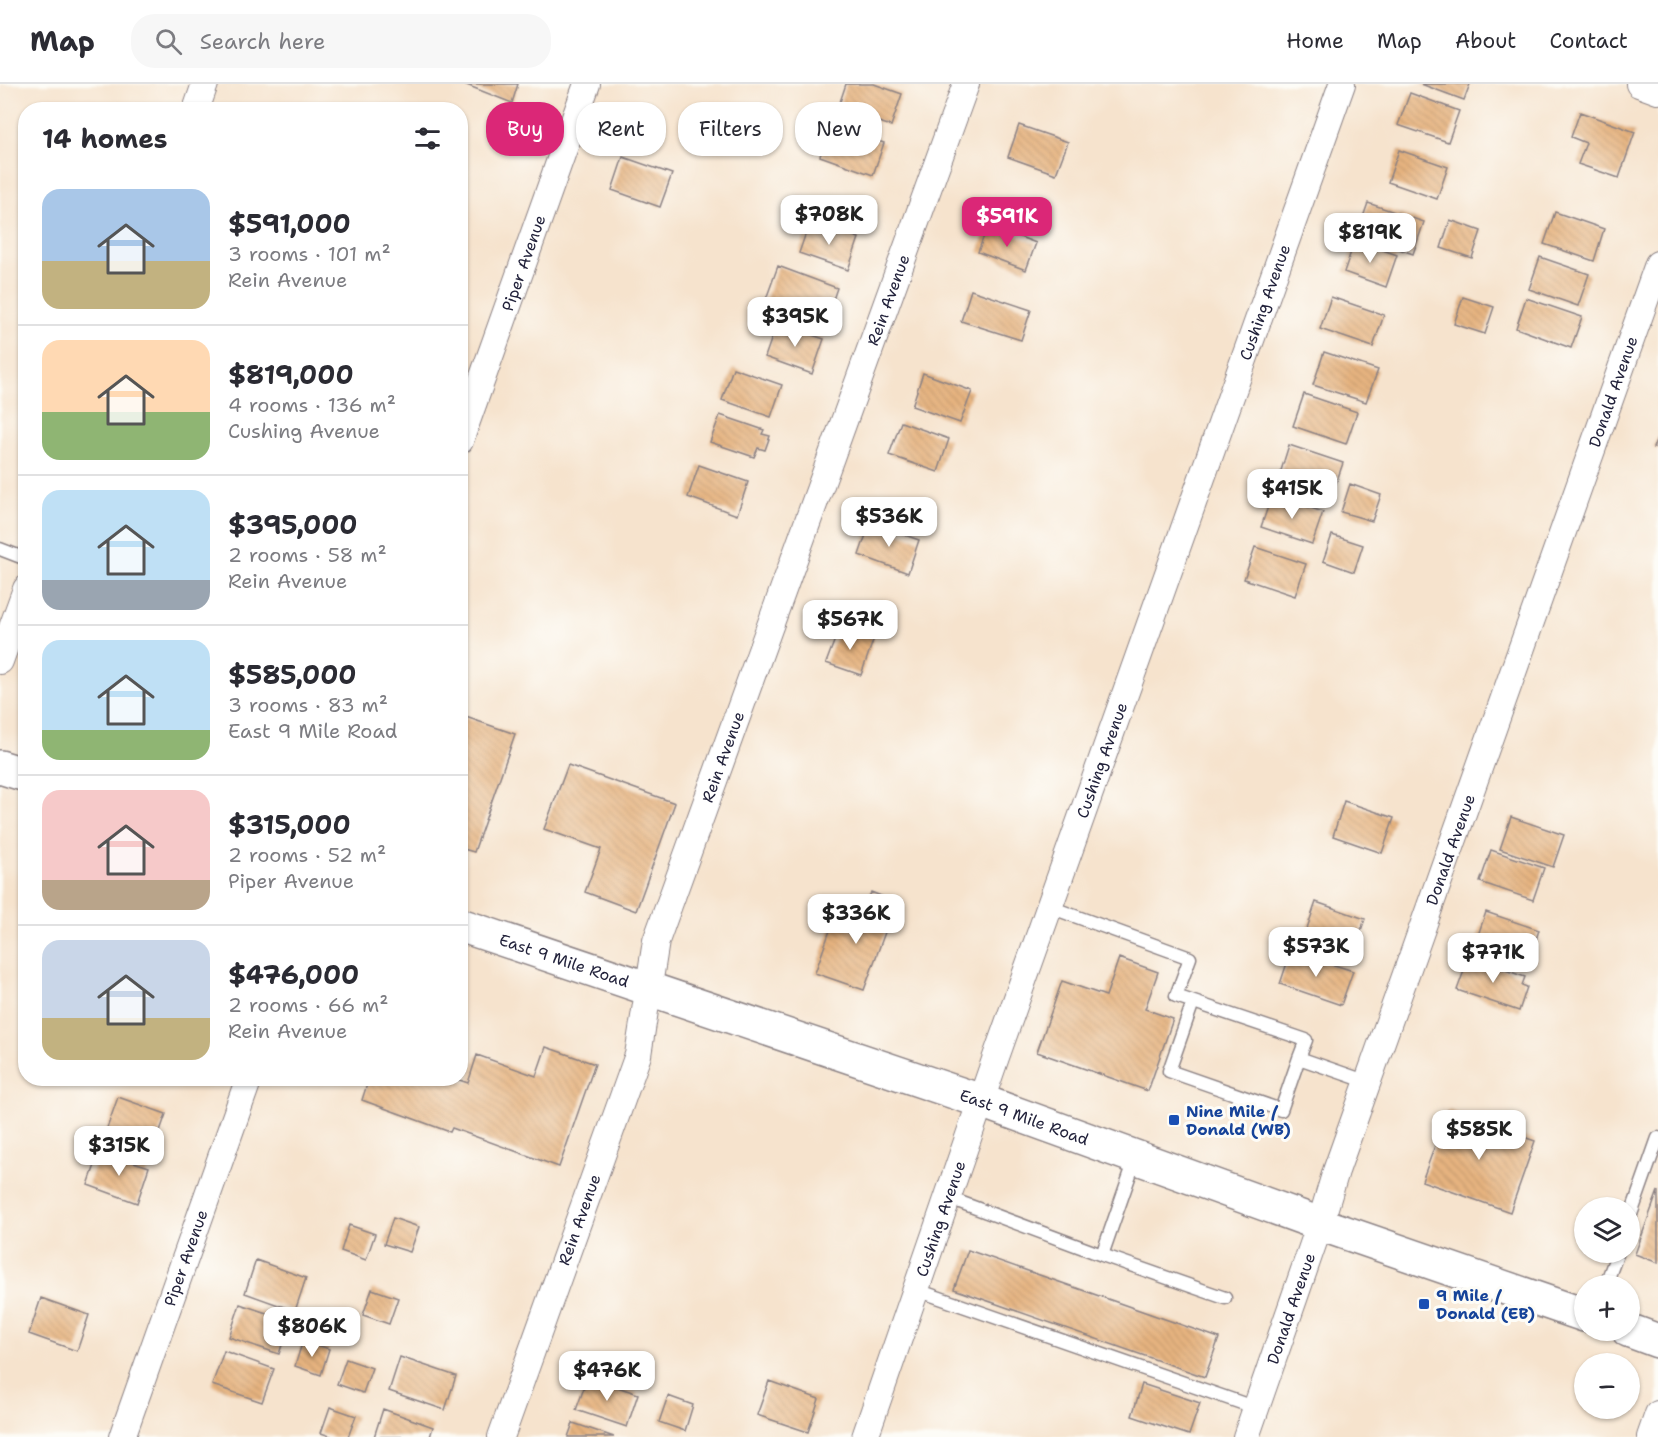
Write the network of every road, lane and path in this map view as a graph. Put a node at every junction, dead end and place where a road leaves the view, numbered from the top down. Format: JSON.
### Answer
{"nodes":[{"id":1,"x":205,"y":84,"type":"edge"},
{"id":2,"x":587,"y":84,"type":"edge"},
{"id":3,"x":966,"y":84,"type":"edge"},
{"id":4,"x":1342,"y":84,"type":"edge"},
{"id":5,"x":1639,"y":84,"type":"edge"},
{"id":6,"x":1658,"y":91,"type":"edge"},
{"id":7,"x":199,"y":102,"type":"edge"},
{"id":8,"x":1658,"y":264,"type":"edge"},
{"id":9,"x":468,"y":419,"type":"edge"},
{"id":10,"x":0,"y":549,"type":"edge"},
{"id":11,"x":18,"y":556,"type":"edge"},
{"id":12,"x":18,"y":611,"type":"edge"},
{"id":13,"x":0,"y":661,"type":"edge"},
{"id":14,"x":0,"y":767,"type":"edge"},
{"id":15,"x":18,"y":773,"type":"edge"},
{"id":16,"x":1050,"y":907,"type":"junction"},
{"id":17,"x":468,"y":928,"type":"edge"},
{"id":18,"x":647,"y":990,"type":"junction"},
{"id":19,"x":1193,"y":1002,"type":"junction"},
{"id":20,"x":1299,"y":1058,"type":"junction"},
{"id":21,"x":1368,"y":1082,"type":"junction"},
{"id":22,"x":246,"y":1086,"type":"edge"},
{"id":23,"x":981,"y":1101,"type":"junction"},
{"id":24,"x":1658,"y":1138,"type":"edge"},
{"id":25,"x":1136,"y":1155,"type":"junction"},
{"id":26,"x":1637,"y":1197,"type":"edge"},
{"id":27,"x":949,"y":1198,"type":"junction"},
{"id":28,"x":1320,"y":1224,"type":"junction"},
{"id":29,"x":1102,"y":1255,"type":"junction"},
{"id":30,"x":917,"y":1290,"type":"junction"},
{"id":31,"x":1225,"y":1298,"type":"dead end"},
{"id":32,"x":1574,"y":1312,"type":"edge"},
{"id":33,"x":1640,"y":1334,"type":"edge"},
{"id":34,"x":1658,"y":1341,"type":"edge"},
{"id":35,"x":1257,"y":1408,"type":"junction"},
{"id":36,"x":1658,"y":1414,"type":"edge"},
{"id":37,"x":122,"y":1437,"type":"edge"},
{"id":38,"x":501,"y":1437,"type":"edge"},
{"id":39,"x":865,"y":1437,"type":"edge"},
{"id":40,"x":1246,"y":1437,"type":"edge"},
{"id":41,"x":1650,"y":1437,"type":"edge"}],
"edges":[{"from":1,"to":7,"type":"street"},
{"from":2,"to":9,"type":"street","name":"Piper Avenue"},
{"from":3,"to":18,"type":"street","name":"Rein Avenue"},
{"from":4,"to":16,"type":"street","name":"Cushing Avenue"},
{"from":5,"to":6,"type":"street"},
{"from":8,"to":21,"type":"street","name":"Donald Avenue"},
{"from":10,"to":11,"type":"lane"},
{"from":12,"to":13,"type":"street"},
{"from":14,"to":15,"type":"main road"},
{"from":16,"to":19,"type":"lane"},
{"from":16,"to":23,"type":"street","name":"Cushing Avenue"},
{"from":17,"to":18,"type":"main road","name":"East 9 Mile Road"},
{"from":18,"to":23,"type":"main road","name":"East 9 Mile Road"},
{"from":18,"to":38,"type":"street","name":"Rein Avenue"},
{"from":19,"to":20,"type":"lane"},
{"from":19,"to":20,"type":"lane"},
{"from":20,"to":21,"type":"lane"},
{"from":21,"to":28,"type":"street","name":"Donald Avenue"},
{"from":22,"to":37,"type":"street","name":"Piper Avenue"},
{"from":23,"to":25,"type":"main road","name":"East 9 Mile Road"},
{"from":23,"to":27,"type":"street","name":"Cushing Avenue"},
{"from":24,"to":26,"type":"lane"},
{"from":25,"to":28,"type":"main road","name":"East 9 Mile Road"},
{"from":25,"to":29,"type":"lane"},
{"from":27,"to":29,"type":"lane"},
{"from":27,"to":30,"type":"street","name":"Cushing Avenue"},
{"from":28,"to":32,"type":"main road","name":"East 9 Mile Road"},
{"from":28,"to":35,"type":"street","name":"Donald Avenue"},
{"from":29,"to":31,"type":"lane"},
{"from":30,"to":35,"type":"lane"},
{"from":30,"to":39,"type":"street","name":"Cushing Avenue"},
{"from":33,"to":34,"type":"main road"},
{"from":35,"to":40,"type":"street","name":"Donald Avenue"},
{"from":36,"to":41,"type":"street"}]}
